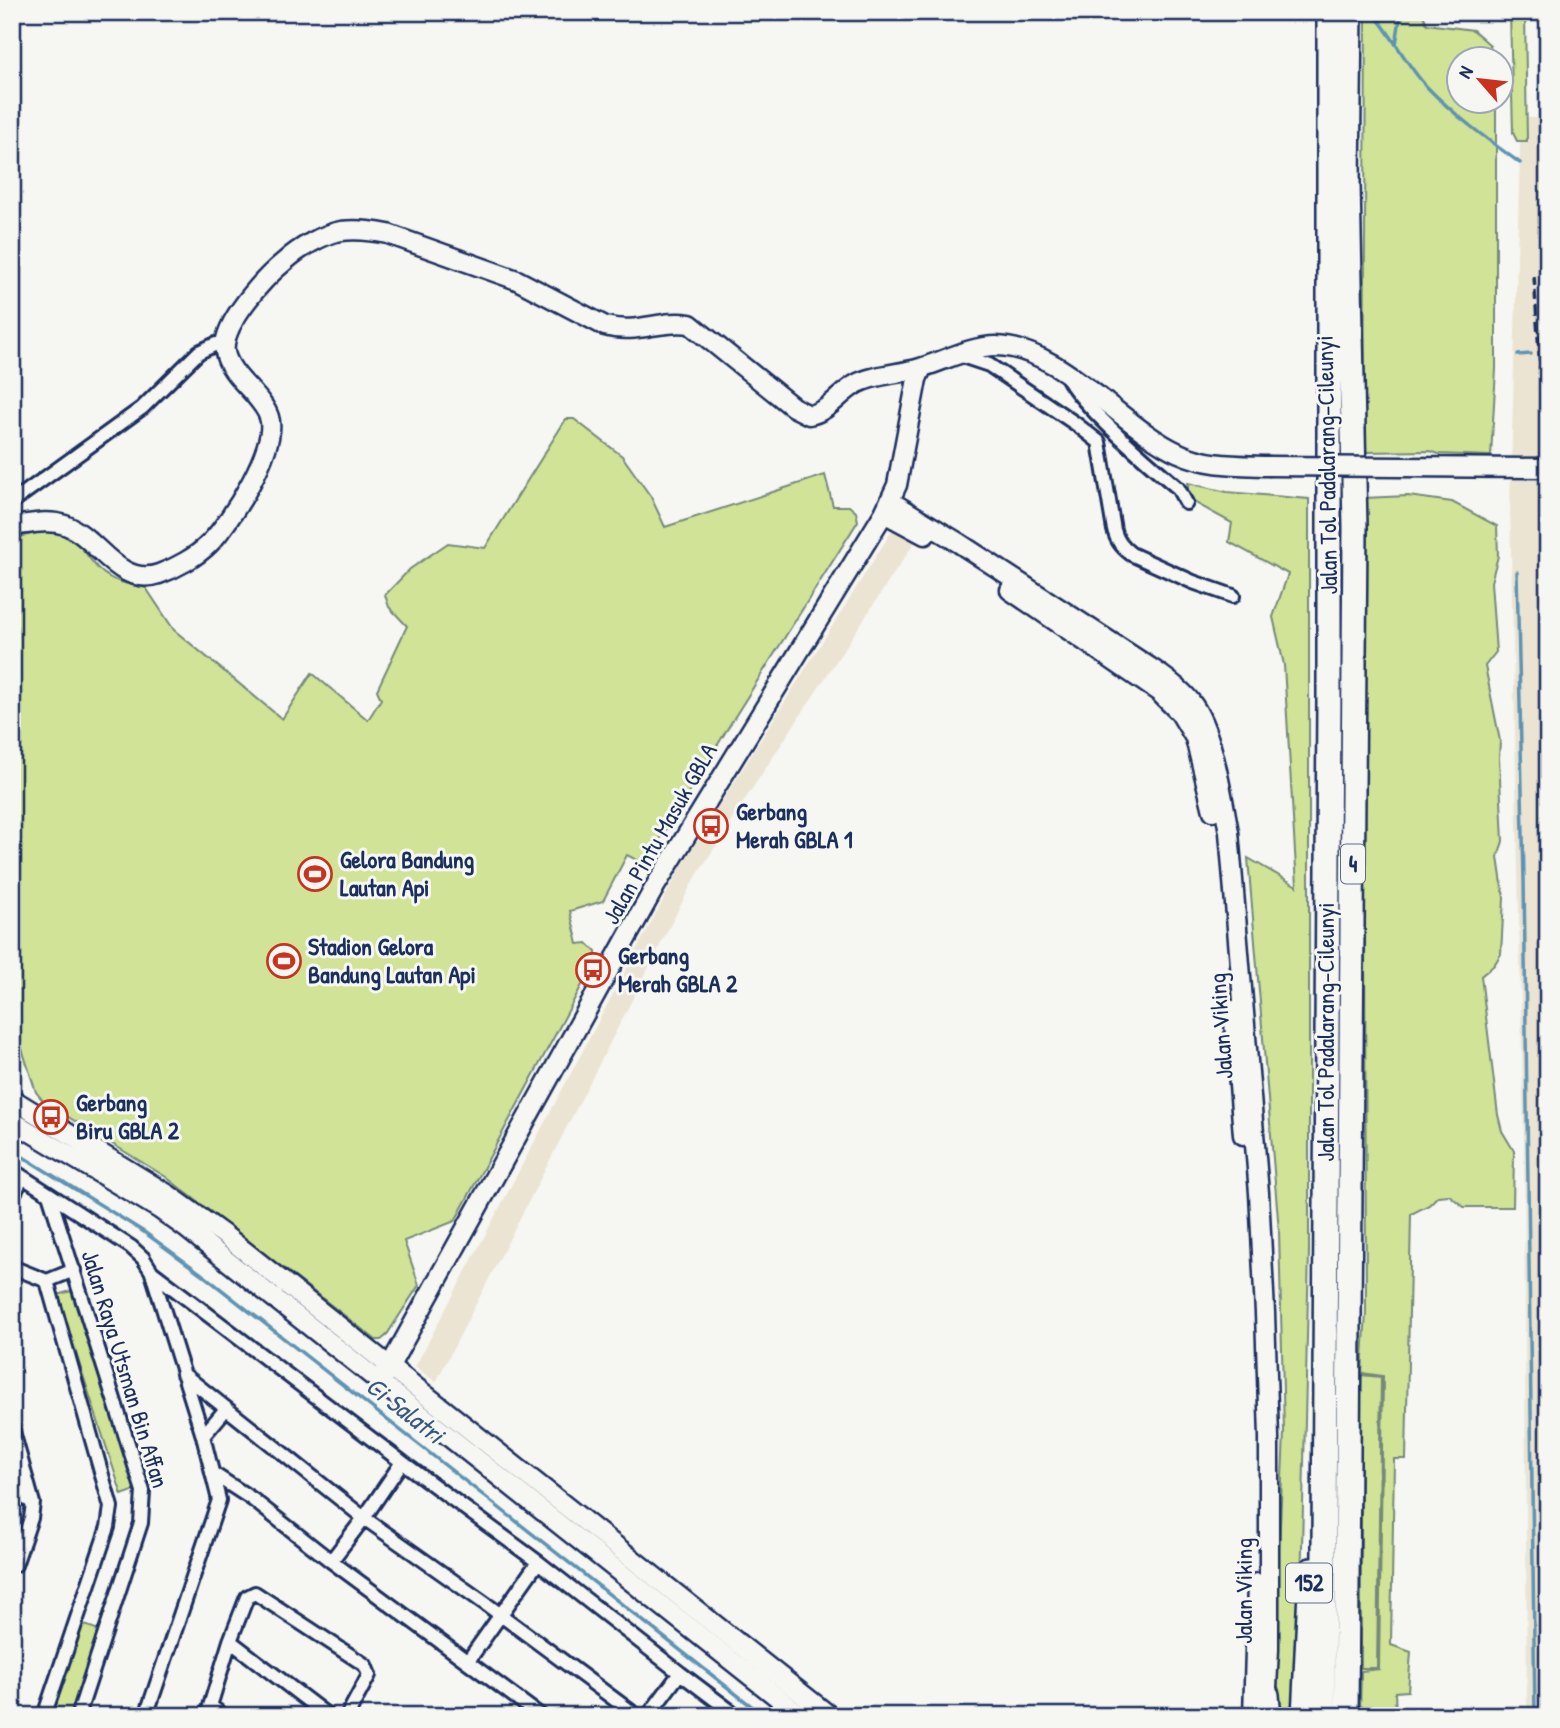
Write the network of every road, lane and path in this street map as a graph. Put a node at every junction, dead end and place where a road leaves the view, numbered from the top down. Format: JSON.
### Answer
{"nodes":[{"id":1,"x":1329,"y":12,"type":"edge"},
{"id":2,"x":1350,"y":12,"type":"edge"},
{"id":3,"x":225,"y":346,"type":"junction"},
{"id":4,"x":959,"y":355,"type":"junction"},
{"id":5,"x":922,"y":368,"type":"junction"},
{"id":6,"x":1067,"y":374,"type":"junction"},
{"id":7,"x":1548,"y":468,"type":"edge"},
{"id":8,"x":12,"y":502,"type":"edge"},
{"id":9,"x":1186,"y":503,"type":"dead end"},
{"id":10,"x":887,"y":507,"type":"junction"},
{"id":11,"x":12,"y":526,"type":"edge"},
{"id":12,"x":1233,"y":596,"type":"dead end"},
{"id":13,"x":12,"y":1099,"type":"edge"},
{"id":14,"x":12,"y":1121,"type":"edge"},
{"id":15,"x":18,"y":1173,"type":"edge"},
{"id":16,"x":50,"y":1194,"type":"junction"},
{"id":17,"x":12,"y":1197,"type":"edge"},
{"id":18,"x":12,"y":1267,"type":"edge"},
{"id":19,"x":74,"y":1270,"type":"junction"},
{"id":20,"x":152,"y":1272,"type":"junction"},
{"id":21,"x":47,"y":1281,"type":"junction"},
{"id":22,"x":391,"y":1366,"type":"junction"},
{"id":23,"x":183,"y":1374,"type":"junction"},
{"id":24,"x":381,"y":1382,"type":"junction"},
{"id":25,"x":226,"y":1409,"type":"junction"},
{"id":26,"x":12,"y":1428,"type":"edge"},
{"id":27,"x":203,"y":1436,"type":"junction"},
{"id":28,"x":402,"y":1462,"type":"junction"},
{"id":29,"x":1326,"y":1472,"type":"junction"},
{"id":30,"x":212,"y":1473,"type":"junction"},
{"id":31,"x":1349,"y":1473,"type":"junction"},
{"id":32,"x":237,"y":1488,"type":"junction"},
{"id":33,"x":12,"y":1490,"type":"edge"},
{"id":34,"x":33,"y":1503,"type":"junction"},
{"id":35,"x":217,"y":1508,"type":"junction"},
{"id":36,"x":364,"y":1518,"type":"junction"},
{"id":37,"x":331,"y":1561,"type":"junction"},
{"id":38,"x":538,"y":1562,"type":"junction"},
{"id":39,"x":13,"y":1566,"type":"edge"},
{"id":40,"x":501,"y":1615,"type":"junction"},
{"id":41,"x":230,"y":1641,"type":"junction"},
{"id":42,"x":468,"y":1661,"type":"junction"},
{"id":43,"x":680,"y":1673,"type":"junction"},
{"id":44,"x":1304,"y":1706,"type":"edge"},
{"id":45,"x":1267,"y":1709,"type":"edge"},
{"id":46,"x":208,"y":1711,"type":"edge"},
{"id":47,"x":44,"y":1716,"type":"edge"},
{"id":48,"x":78,"y":1716,"type":"edge"},
{"id":49,"x":146,"y":1716,"type":"edge"},
{"id":50,"x":224,"y":1716,"type":"edge"},
{"id":51,"x":327,"y":1716,"type":"edge"},
{"id":52,"x":347,"y":1716,"type":"edge"},
{"id":53,"x":541,"y":1716,"type":"edge"},
{"id":54,"x":637,"y":1716,"type":"edge"},
{"id":55,"x":648,"y":1716,"type":"edge"},
{"id":56,"x":737,"y":1716,"type":"edge"},
{"id":57,"x":801,"y":1716,"type":"edge"},
{"id":58,"x":830,"y":1716,"type":"edge"},
{"id":59,"x":1253,"y":1716,"type":"edge"},
{"id":60,"x":1323,"y":1716,"type":"edge"},
{"id":61,"x":1346,"y":1716,"type":"edge"}],
"edges":[{"from":1,"to":29,"type":"highway","name":"Jalan Tol Padalarang–Cileunyi","number":"4"},
{"from":2,"to":31,"type":"highway","name":"Jalan Tol Padalarang–Cileunyi","number":"4"},
{"from":3,"to":5,"type":"street"},
{"from":3,"to":8,"type":"street"},
{"from":3,"to":11,"type":"street"},
{"from":4,"to":5,"type":"street"},
{"from":4,"to":6,"type":"street"},
{"from":4,"to":12,"type":"street"},
{"from":5,"to":10,"type":"street","name":"Jalan Pintu Masuk GBLA"},
{"from":6,"to":7,"type":"street","bridge":true},
{"from":6,"to":9,"type":"street"},
{"from":10,"to":22,"type":"street","name":"Jalan Pintu Masuk GBLA"},
{"from":10,"to":45,"type":"street","name":"Jalan Viking"},
{"from":10,"to":59,"type":"street","name":"Jalan Viking"},
{"from":13,"to":22,"type":"street"},
{"from":14,"to":24,"type":"street"},
{"from":15,"to":16,"type":"street"},
{"from":15,"to":17,"type":"street"},
{"from":16,"to":19,"type":"street","name":"Jalan Raya Utsman Bin Affan"},
{"from":16,"to":20,"type":"street"},
{"from":18,"to":21,"type":"street"},
{"from":19,"to":21,"type":"street"},
{"from":19,"to":48,"type":"street","name":"Jalan Raya Utsman Bin Affan"},
{"from":20,"to":23,"type":"street"},
{"from":20,"to":28,"type":"street"},
{"from":21,"to":47,"type":"street","name":"Jalan Raya Utsman Bin Affan"},
{"from":22,"to":24,"type":"street","name":"Jalan Pintu Masuk GBLA"},
{"from":22,"to":58,"type":"street"},
{"from":23,"to":25,"type":"street"},
{"from":23,"to":27,"type":"street"},
{"from":24,"to":57,"type":"street"},
{"from":25,"to":27,"type":"street"},
{"from":25,"to":36,"type":"street"},
{"from":26,"to":34,"type":"street"},
{"from":27,"to":30,"type":"street"},
{"from":28,"to":36,"type":"street"},
{"from":28,"to":38,"type":"street"},
{"from":29,"to":31,"type":"highway"},
{"from":29,"to":44,"type":"highway","number":"152"},
{"from":29,"to":60,"type":"highway","name":"Jalan Tol Padalarang–Cileunyi","number":"4"},
{"from":30,"to":32,"type":"street"},
{"from":30,"to":35,"type":"street"},
{"from":31,"to":61,"type":"highway","name":"Jalan Tol Padalarang–Cileunyi","number":"4"},
{"from":32,"to":35,"type":"street"},
{"from":32,"to":37,"type":"street"},
{"from":33,"to":34,"type":"street"},
{"from":34,"to":39,"type":"street"},
{"from":35,"to":49,"type":"street"},
{"from":36,"to":37,"type":"street"},
{"from":36,"to":40,"type":"street"},
{"from":37,"to":42,"type":"street"},
{"from":38,"to":40,"type":"street"},
{"from":38,"to":43,"type":"street"},
{"from":40,"to":42,"type":"street"},
{"from":40,"to":54,"type":"street"},
{"from":41,"to":46,"type":"street"},
{"from":41,"to":51,"type":"street"},
{"from":41,"to":52,"type":"street"},
{"from":42,"to":53,"type":"street"},
{"from":43,"to":55,"type":"street"},
{"from":43,"to":56,"type":"street"},
{"from":46,"to":50,"type":"street"}]}
